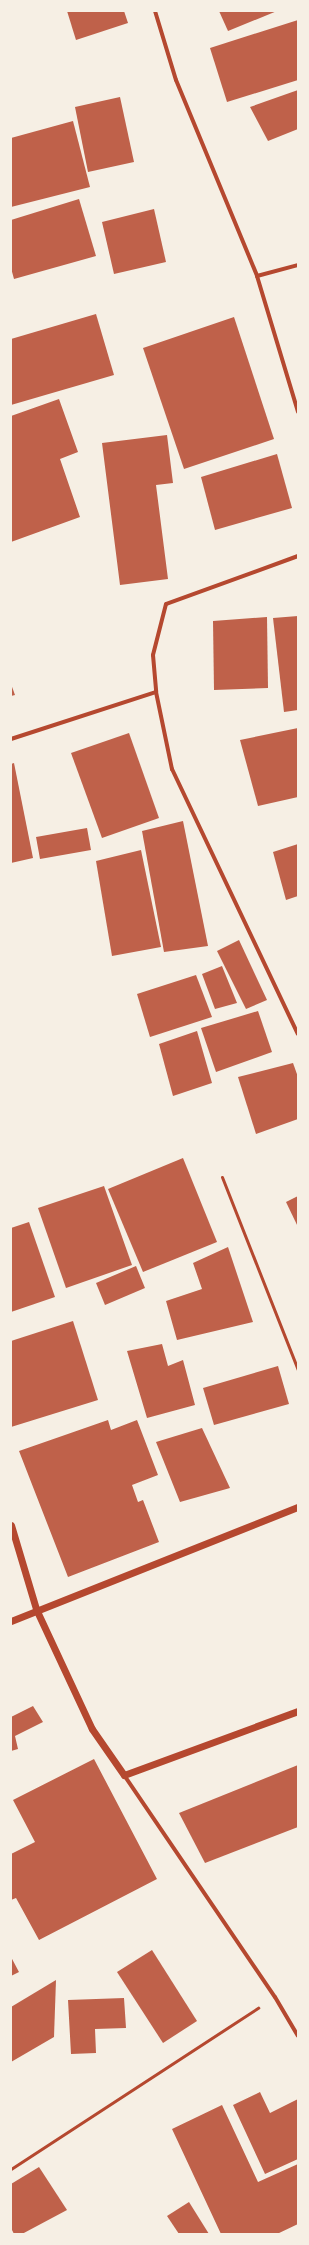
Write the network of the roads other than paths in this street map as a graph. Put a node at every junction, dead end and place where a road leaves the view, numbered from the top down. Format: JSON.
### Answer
{"nodes":[{"id":1,"x":155,"y":11,"type":"edge"},
{"id":2,"x":298,"y":265,"type":"edge"},
{"id":3,"x":257,"y":276,"type":"junction"},
{"id":4,"x":298,"y":412,"type":"edge"},
{"id":5,"x":298,"y":556,"type":"edge"},
{"id":6,"x":156,"y":692,"type":"junction"},
{"id":7,"x":11,"y":739,"type":"edge"},
{"id":8,"x":298,"y":1034,"type":"edge"},
{"id":9,"x":222,"y":1177,"type":"dead end"},
{"id":10,"x":298,"y":1370,"type":"edge"},
{"id":11,"x":298,"y":1507,"type":"edge"},
{"id":12,"x":11,"y":1525,"type":"edge"},
{"id":13,"x":36,"y":1609,"type":"junction"},
{"id":14,"x":11,"y":1620,"type":"edge"},
{"id":15,"x":298,"y":1712,"type":"edge"},
{"id":16,"x":124,"y":1775,"type":"junction"},
{"id":17,"x":298,"y":2036,"type":"edge"}],
"edges":[{"from":1,"to":3,"type":"street"},
{"from":2,"to":3,"type":"street"},
{"from":3,"to":4,"type":"street"},
{"from":5,"to":6,"type":"street"},
{"from":6,"to":7,"type":"street"},
{"from":6,"to":8,"type":"street"},
{"from":9,"to":10,"type":"lane"},
{"from":11,"to":13,"type":"street"},
{"from":12,"to":13,"type":"street"},
{"from":13,"to":14,"type":"street"},
{"from":13,"to":16,"type":"street"},
{"from":15,"to":16,"type":"street"},
{"from":16,"to":17,"type":"street"}]}
